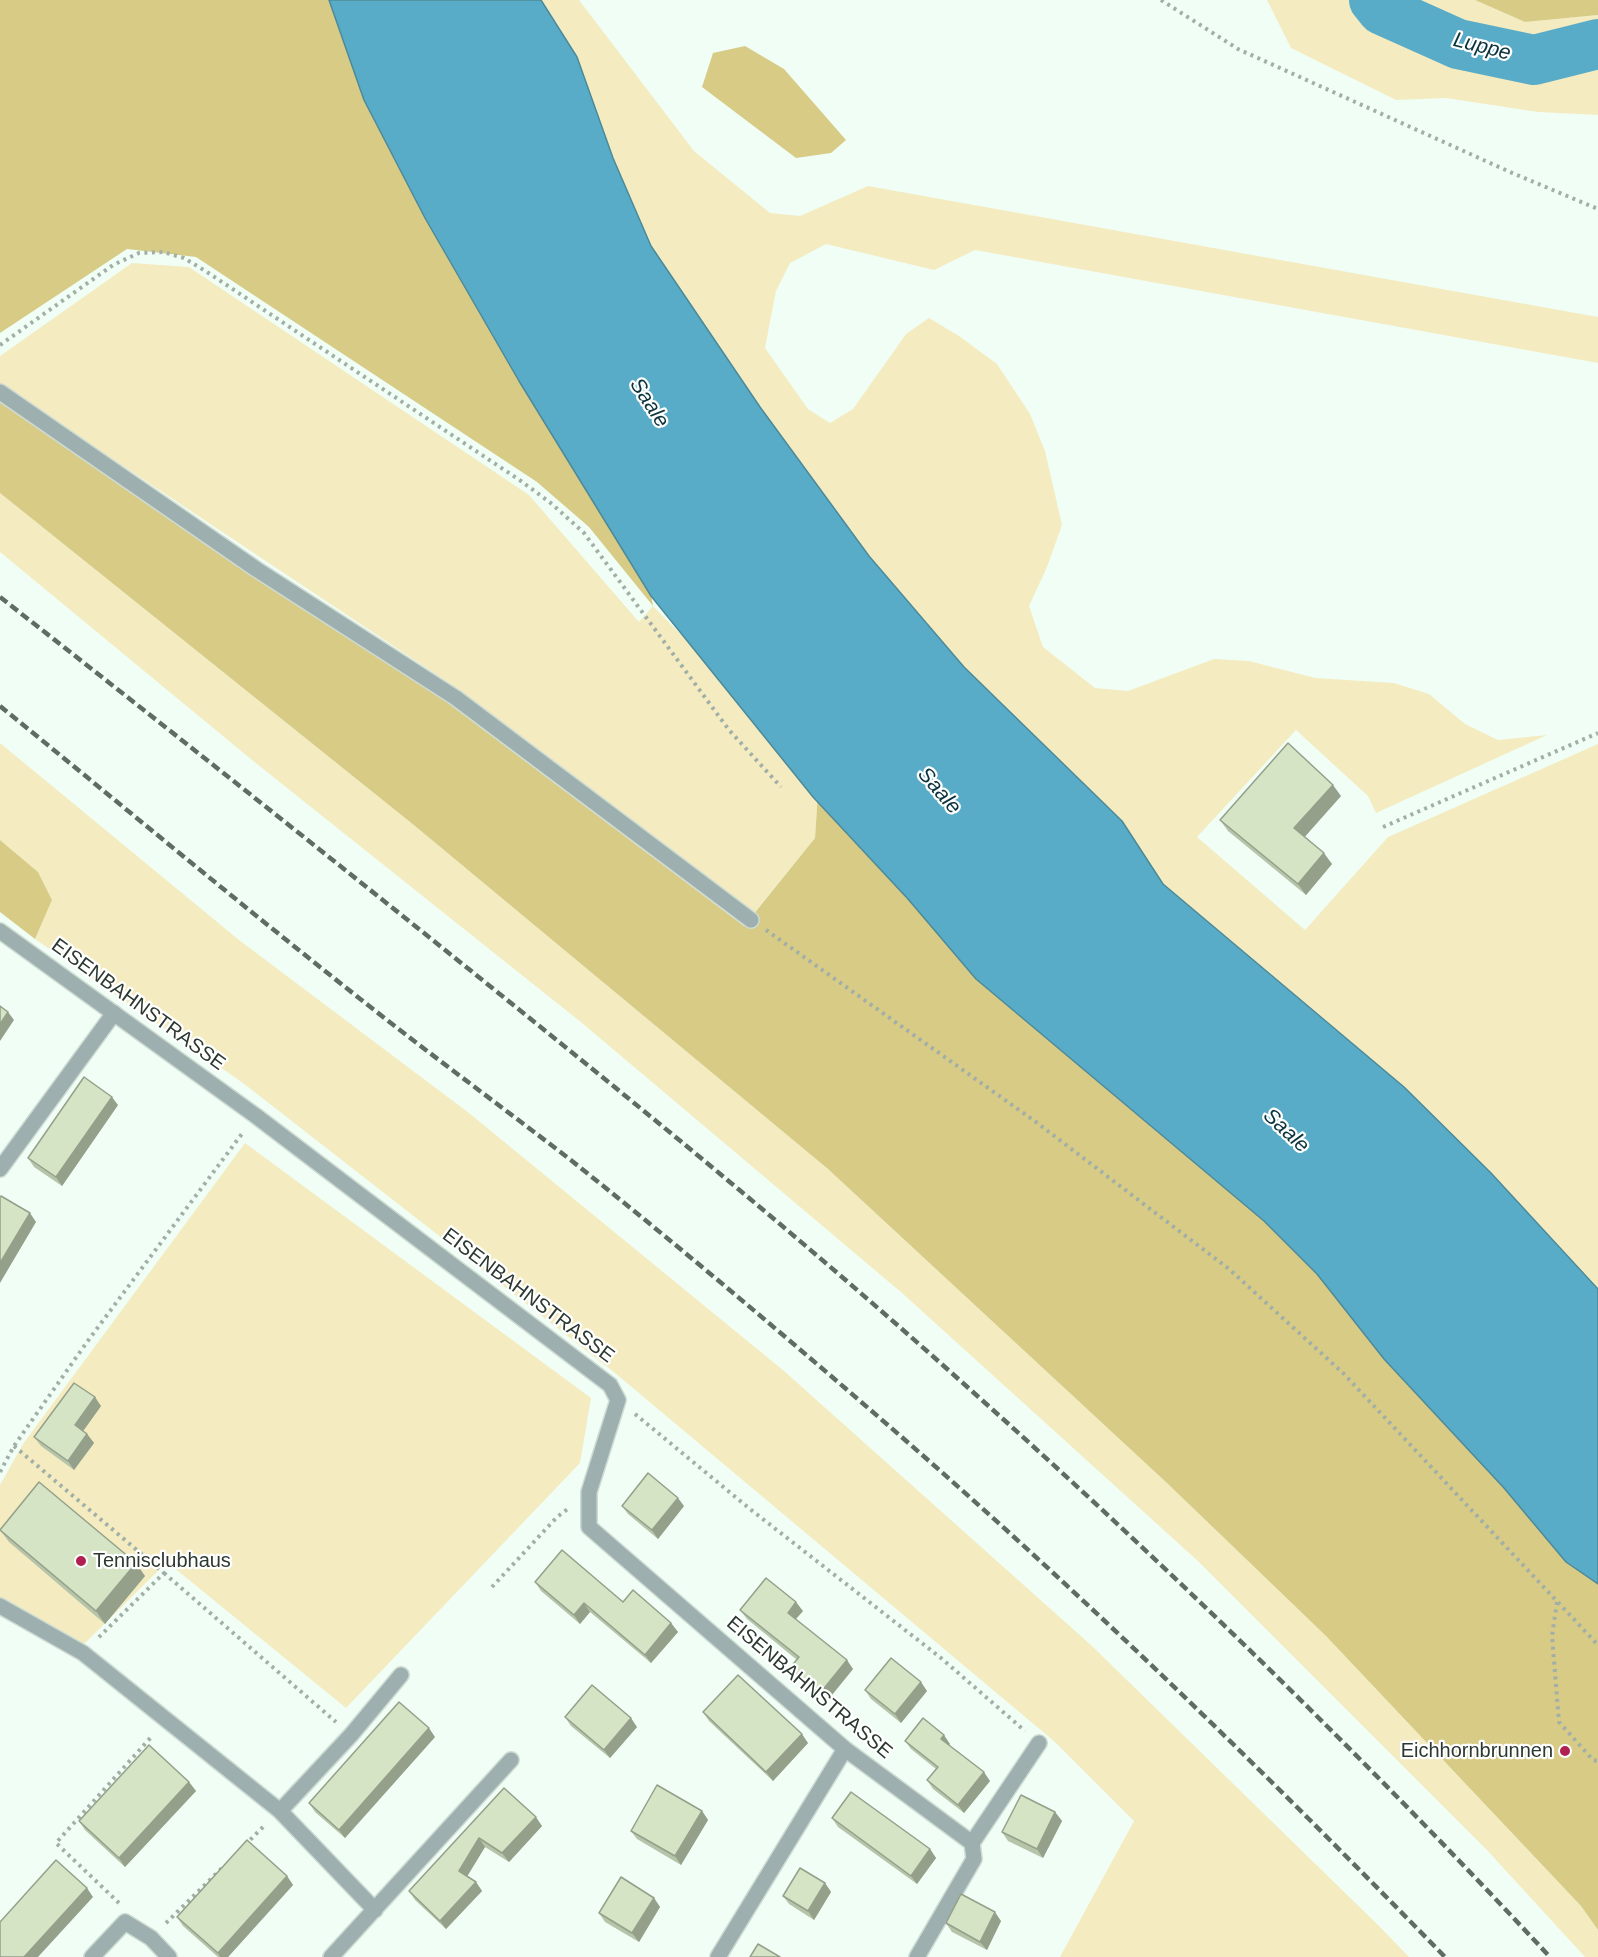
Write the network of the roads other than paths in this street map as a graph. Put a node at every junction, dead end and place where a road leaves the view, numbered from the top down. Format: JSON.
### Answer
{"nodes":[{"id":1,"x":0,"y":392,"type":"edge"},
{"id":2,"x":751,"y":920,"type":"road end"},
{"id":3,"x":0,"y":931,"type":"edge"},
{"id":4,"x":114,"y":1013,"type":"junction"},
{"id":5,"x":0,"y":1169,"type":"edge"},
{"id":6,"x":0,"y":1606,"type":"edge"},
{"id":7,"x":401,"y":1675,"type":"dead end"},
{"id":8,"x":1039,"y":1743,"type":"road end"},
{"id":9,"x":845,"y":1749,"type":"junction"},
{"id":10,"x":511,"y":1760,"type":"dead end"},
{"id":11,"x":280,"y":1811,"type":"junction"},
{"id":12,"x":972,"y":1843,"type":"junction"},
{"id":13,"x":375,"y":1910,"type":"junction"},
{"id":14,"x":92,"y":1957,"type":"edge"},
{"id":15,"x":169,"y":1957,"type":"edge"},
{"id":16,"x":331,"y":1957,"type":"edge"},
{"id":17,"x":718,"y":1957,"type":"edge"},
{"id":18,"x":917,"y":1957,"type":"edge"}],
"edges":[{"from":1,"to":2,"type":"street"},
{"from":3,"to":4,"type":"street","name":"EISENBAHNSTRASSE"},
{"from":4,"to":5,"type":"street"},
{"from":4,"to":9,"type":"street","name":"EISENBAHNSTRASSE"},
{"from":6,"to":11,"type":"street"},
{"from":7,"to":11,"type":"street"},
{"from":8,"to":12,"type":"street"},
{"from":9,"to":12,"type":"street","name":"EISENBAHNSTRASSE"},
{"from":9,"to":17,"type":"street"},
{"from":10,"to":13,"type":"street"},
{"from":11,"to":13,"type":"street"},
{"from":12,"to":18,"type":"street"},
{"from":13,"to":16,"type":"street"},
{"from":14,"to":15,"type":"street"}]}
